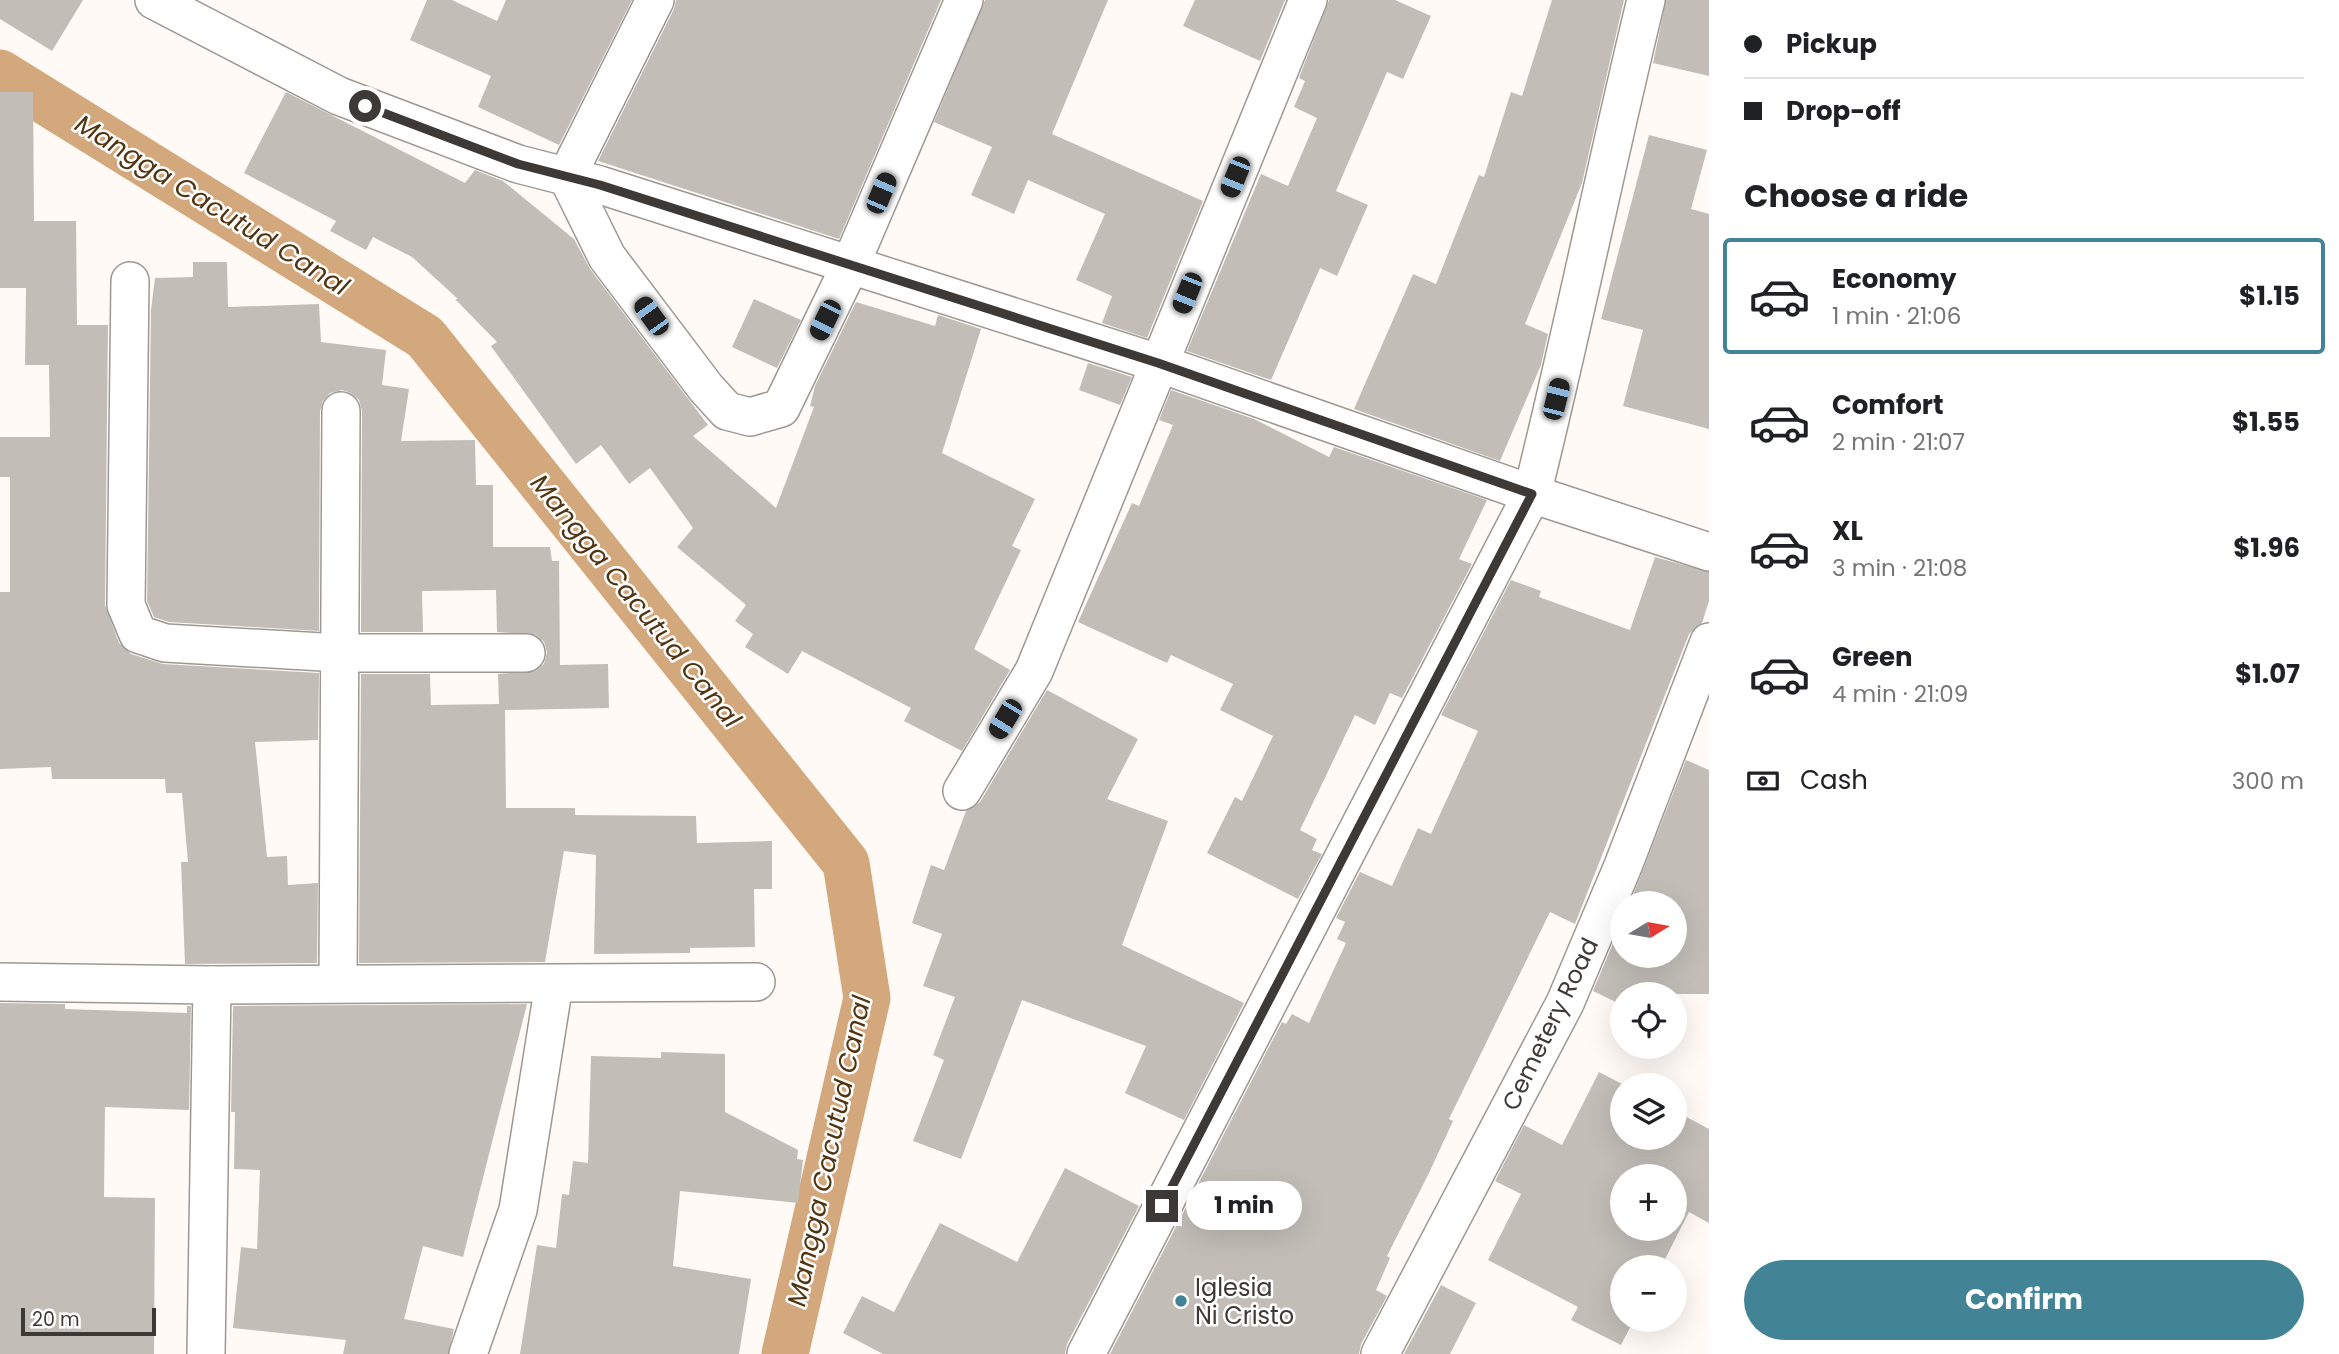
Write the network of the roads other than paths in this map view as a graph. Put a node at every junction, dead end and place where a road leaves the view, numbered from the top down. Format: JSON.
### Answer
{"nodes":[{"id":1,"x":154,"y":0,"type":"edge"},
{"id":2,"x":654,"y":0,"type":"edge"},
{"id":3,"x":964,"y":0,"type":"edge"},
{"id":4,"x":1308,"y":0,"type":"edge"},
{"id":5,"x":1646,"y":0,"type":"edge"},
{"id":6,"x":567,"y":176,"type":"junction"},
{"id":7,"x":850,"y":265,"type":"junction"},
{"id":8,"x":130,"y":281,"type":"dead end"},
{"id":9,"x":1158,"y":363,"type":"junction"},
{"id":10,"x":341,"y":411,"type":"dead end"},
{"id":11,"x":1532,"y":494,"type":"junction"},
{"id":12,"x":1709,"y":552,"type":"edge"},
{"id":13,"x":1709,"y":642,"type":"edge"},
{"id":14,"x":340,"y":653,"type":"junction"},
{"id":15,"x":526,"y":653,"type":"dead end"},
{"id":16,"x":962,"y":791,"type":"dead end"},
{"id":17,"x":0,"y":982,"type":"edge"},
{"id":18,"x":756,"y":982,"type":"dead end"},
{"id":19,"x":338,"y":983,"type":"junction"},
{"id":20,"x":555,"y":984,"type":"junction"},
{"id":21,"x":212,"y":985,"type":"junction"},
{"id":22,"x":206,"y":1354,"type":"edge"},
{"id":23,"x":468,"y":1354,"type":"edge"},
{"id":24,"x":1086,"y":1354,"type":"edge"},
{"id":25,"x":1380,"y":1354,"type":"edge"}],
"edges":[{"from":1,"to":6,"type":"street"},
{"from":2,"to":6,"type":"street"},
{"from":3,"to":7,"type":"street"},
{"from":4,"to":9,"type":"street"},
{"from":5,"to":11,"type":"street"},
{"from":6,"to":7,"type":"street"},
{"from":6,"to":7,"type":"street"},
{"from":7,"to":9,"type":"street"},
{"from":8,"to":14,"type":"street"},
{"from":9,"to":11,"type":"street"},
{"from":9,"to":16,"type":"street"},
{"from":10,"to":14,"type":"street"},
{"from":11,"to":12,"type":"street"},
{"from":11,"to":24,"type":"street"},
{"from":13,"to":25,"type":"street","name":"Cemetery Road"},
{"from":14,"to":15,"type":"street"},
{"from":14,"to":19,"type":"street"},
{"from":17,"to":21,"type":"street"},
{"from":18,"to":20,"type":"street"},
{"from":19,"to":20,"type":"street"},
{"from":19,"to":21,"type":"street"},
{"from":20,"to":23,"type":"street"},
{"from":21,"to":22,"type":"street"}]}
